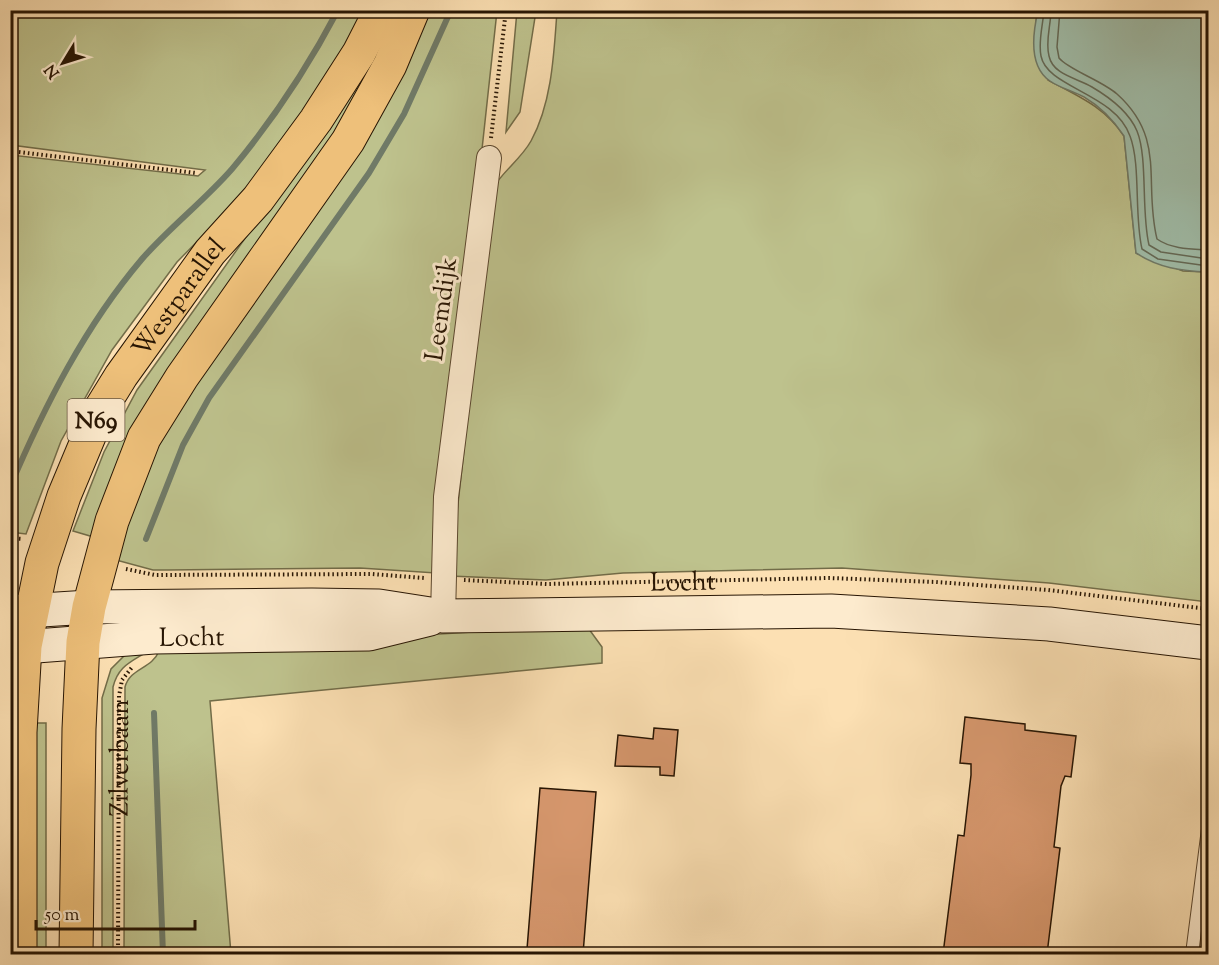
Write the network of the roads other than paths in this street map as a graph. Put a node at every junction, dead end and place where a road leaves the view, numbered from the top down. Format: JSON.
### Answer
{"nodes":[{"id":1,"x":381,"y":10,"type":"edge"},
{"id":2,"x":413,"y":10,"type":"edge"},
{"id":3,"x":489,"y":158,"type":"road end"},
{"id":4,"x":88,"y":607,"type":"junction"},
{"id":5,"x":20,"y":612,"type":"edge"},
{"id":6,"x":443,"y":616,"type":"junction"},
{"id":7,"x":154,"y":622,"type":"junction"},
{"id":8,"x":83,"y":642,"type":"junction"},
{"id":9,"x":1209,"y":643,"type":"edge"},
{"id":10,"x":18,"y":647,"type":"edge"},
{"id":11,"x":15,"y":726,"type":"edge"},
{"id":12,"x":1209,"y":829,"type":"edge"},
{"id":13,"x":20,"y":954,"type":"edge"},
{"id":14,"x":76,"y":954,"type":"edge"},
{"id":15,"x":1192,"y":954,"type":"edge"}],
"edges":[{"from":1,"to":5,"type":"main road","name":"Westparallel","number":"N69"},
{"from":2,"to":4,"type":"main road","name":"Westparallel","number":"N69"},
{"from":3,"to":6,"type":"street","name":"Leemdijk"},
{"from":4,"to":5,"type":"street","name":"Locht"},
{"from":4,"to":7,"type":"street","name":"Locht"},
{"from":4,"to":8,"type":"main road","number":"N69"},
{"from":5,"to":10,"type":"main road","number":"N69"},
{"from":6,"to":7,"type":"street","name":"Locht"},
{"from":6,"to":9,"type":"street","name":"Locht"},
{"from":7,"to":8,"type":"street","name":"Locht"},
{"from":8,"to":10,"type":"street","name":"Locht"},
{"from":8,"to":14,"type":"main road","name":"Zilverbaan","number":"N69"},
{"from":10,"to":11,"type":"main road","number":"N69"},
{"from":11,"to":13,"type":"main road","number":"N69"},
{"from":12,"to":15,"type":"lane"}]}
